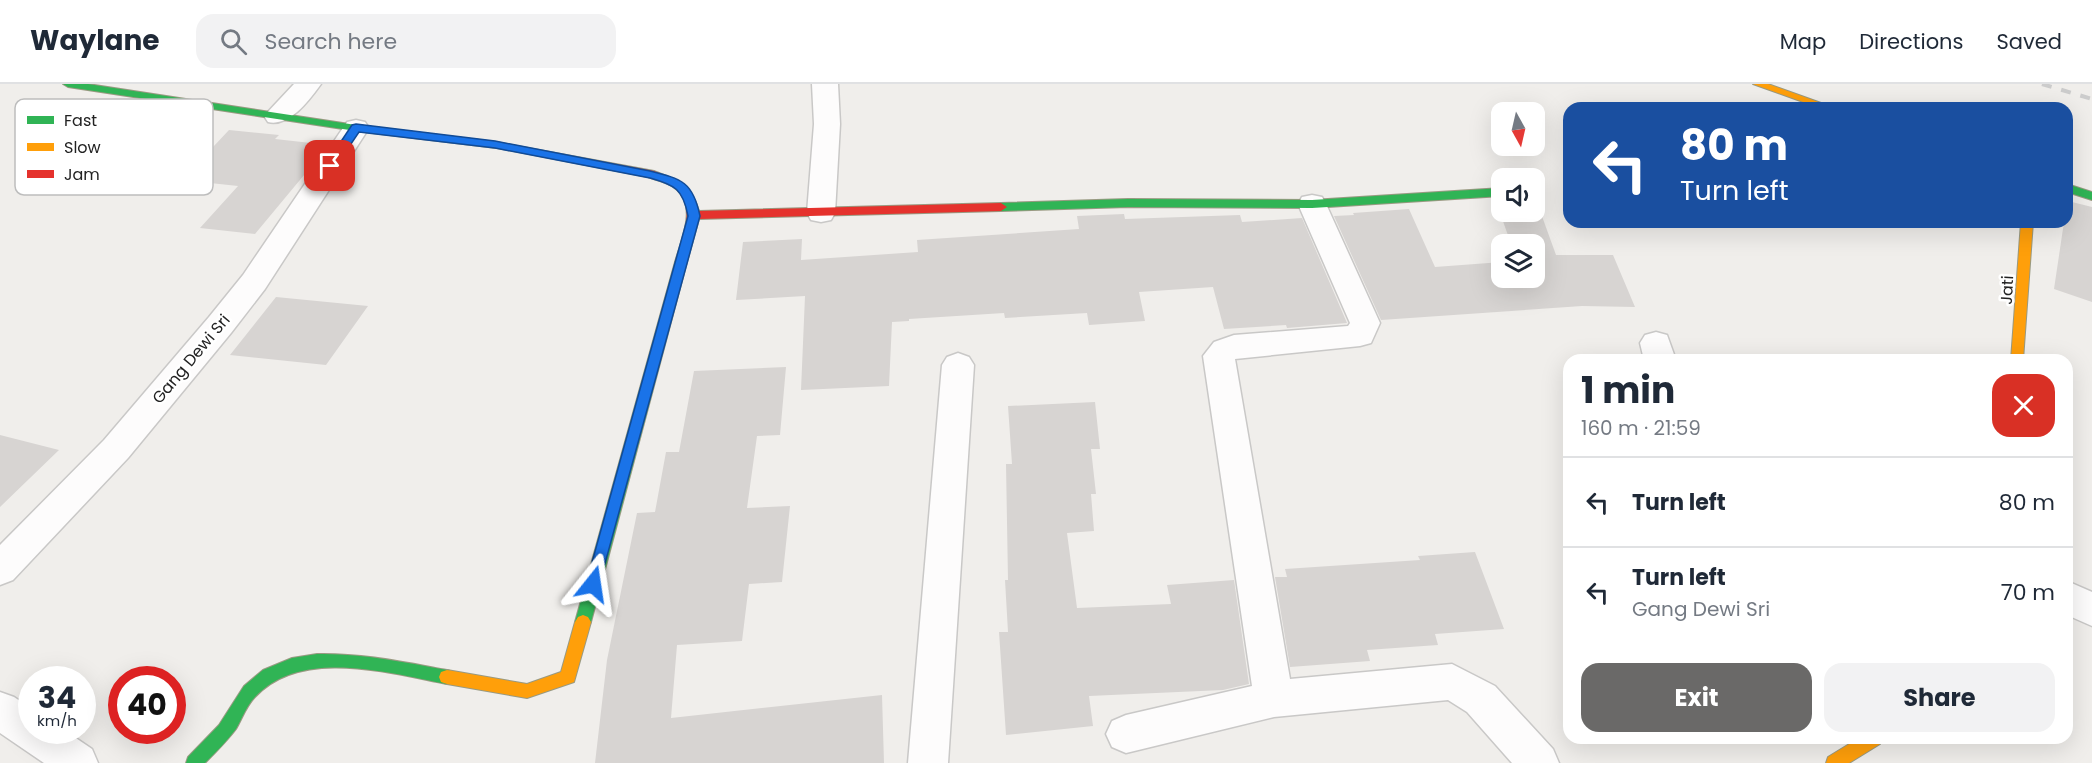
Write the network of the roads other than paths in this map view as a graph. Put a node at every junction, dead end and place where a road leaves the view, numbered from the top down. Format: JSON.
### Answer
{"nodes":[{"id":1,"x":68,"y":84,"type":"edge"},
{"id":2,"x":308,"y":84,"type":"edge"},
{"id":3,"x":825,"y":84,"type":"edge"},
{"id":4,"x":1758,"y":84,"type":"edge"},
{"id":5,"x":166,"y":99,"type":"edge"},
{"id":6,"x":1812,"y":102,"type":"edge"},
{"id":7,"x":213,"y":106,"type":"edge"},
{"id":8,"x":277,"y":116,"type":"junction"},
{"id":9,"x":356,"y":128,"type":"junction"},
{"id":10,"x":2073,"y":190,"type":"edge"},
{"id":11,"x":1491,"y":193,"type":"edge"},
{"id":12,"x":2092,"y":196,"type":"edge"},
{"id":13,"x":1312,"y":204,"type":"junction"},
{"id":14,"x":820,"y":213,"type":"junction"},
{"id":15,"x":694,"y":216,"type":"junction"},
{"id":16,"x":2027,"y":228,"type":"edge"},
{"id":17,"x":2018,"y":354,"type":"edge"},
{"id":18,"x":958,"y":364,"type":"dead end"},
{"id":19,"x":0,"y":569,"type":"edge"},
{"id":20,"x":2073,"y":600,"type":"edge"},
{"id":21,"x":2092,"y":610,"type":"edge"},
{"id":22,"x":1275,"y":699,"type":"junction"},
{"id":23,"x":0,"y":710,"type":"edge"},
{"id":24,"x":1126,"y":734,"type":"dead end"},
{"id":25,"x":1864,"y":744,"type":"edge"},
{"id":26,"x":78,"y":763,"type":"edge"},
{"id":27,"x":194,"y":763,"type":"edge"},
{"id":28,"x":928,"y":763,"type":"edge"},
{"id":29,"x":1539,"y":763,"type":"edge"},
{"id":30,"x":1834,"y":763,"type":"edge"}],
"edges":[{"from":1,"to":5,"type":"street"},
{"from":2,"to":8,"type":"street"},
{"from":3,"to":14,"type":"street"},
{"from":4,"to":6,"type":"street"},
{"from":7,"to":8,"type":"street"},
{"from":8,"to":9,"type":"street"},
{"from":9,"to":15,"type":"street"},
{"from":9,"to":19,"type":"street","name":"Gang Dewi Sri"},
{"from":10,"to":12,"type":"street"},
{"from":11,"to":13,"type":"street"},
{"from":13,"to":14,"type":"street"},
{"from":13,"to":22,"type":"street"},
{"from":14,"to":15,"type":"street"},
{"from":15,"to":27,"type":"street"},
{"from":16,"to":17,"type":"street","name":"Jati"},
{"from":18,"to":28,"type":"street"},
{"from":20,"to":21,"type":"street"},
{"from":22,"to":24,"type":"street"},
{"from":22,"to":29,"type":"street"},
{"from":23,"to":26,"type":"street"},
{"from":25,"to":30,"type":"street"}]}
